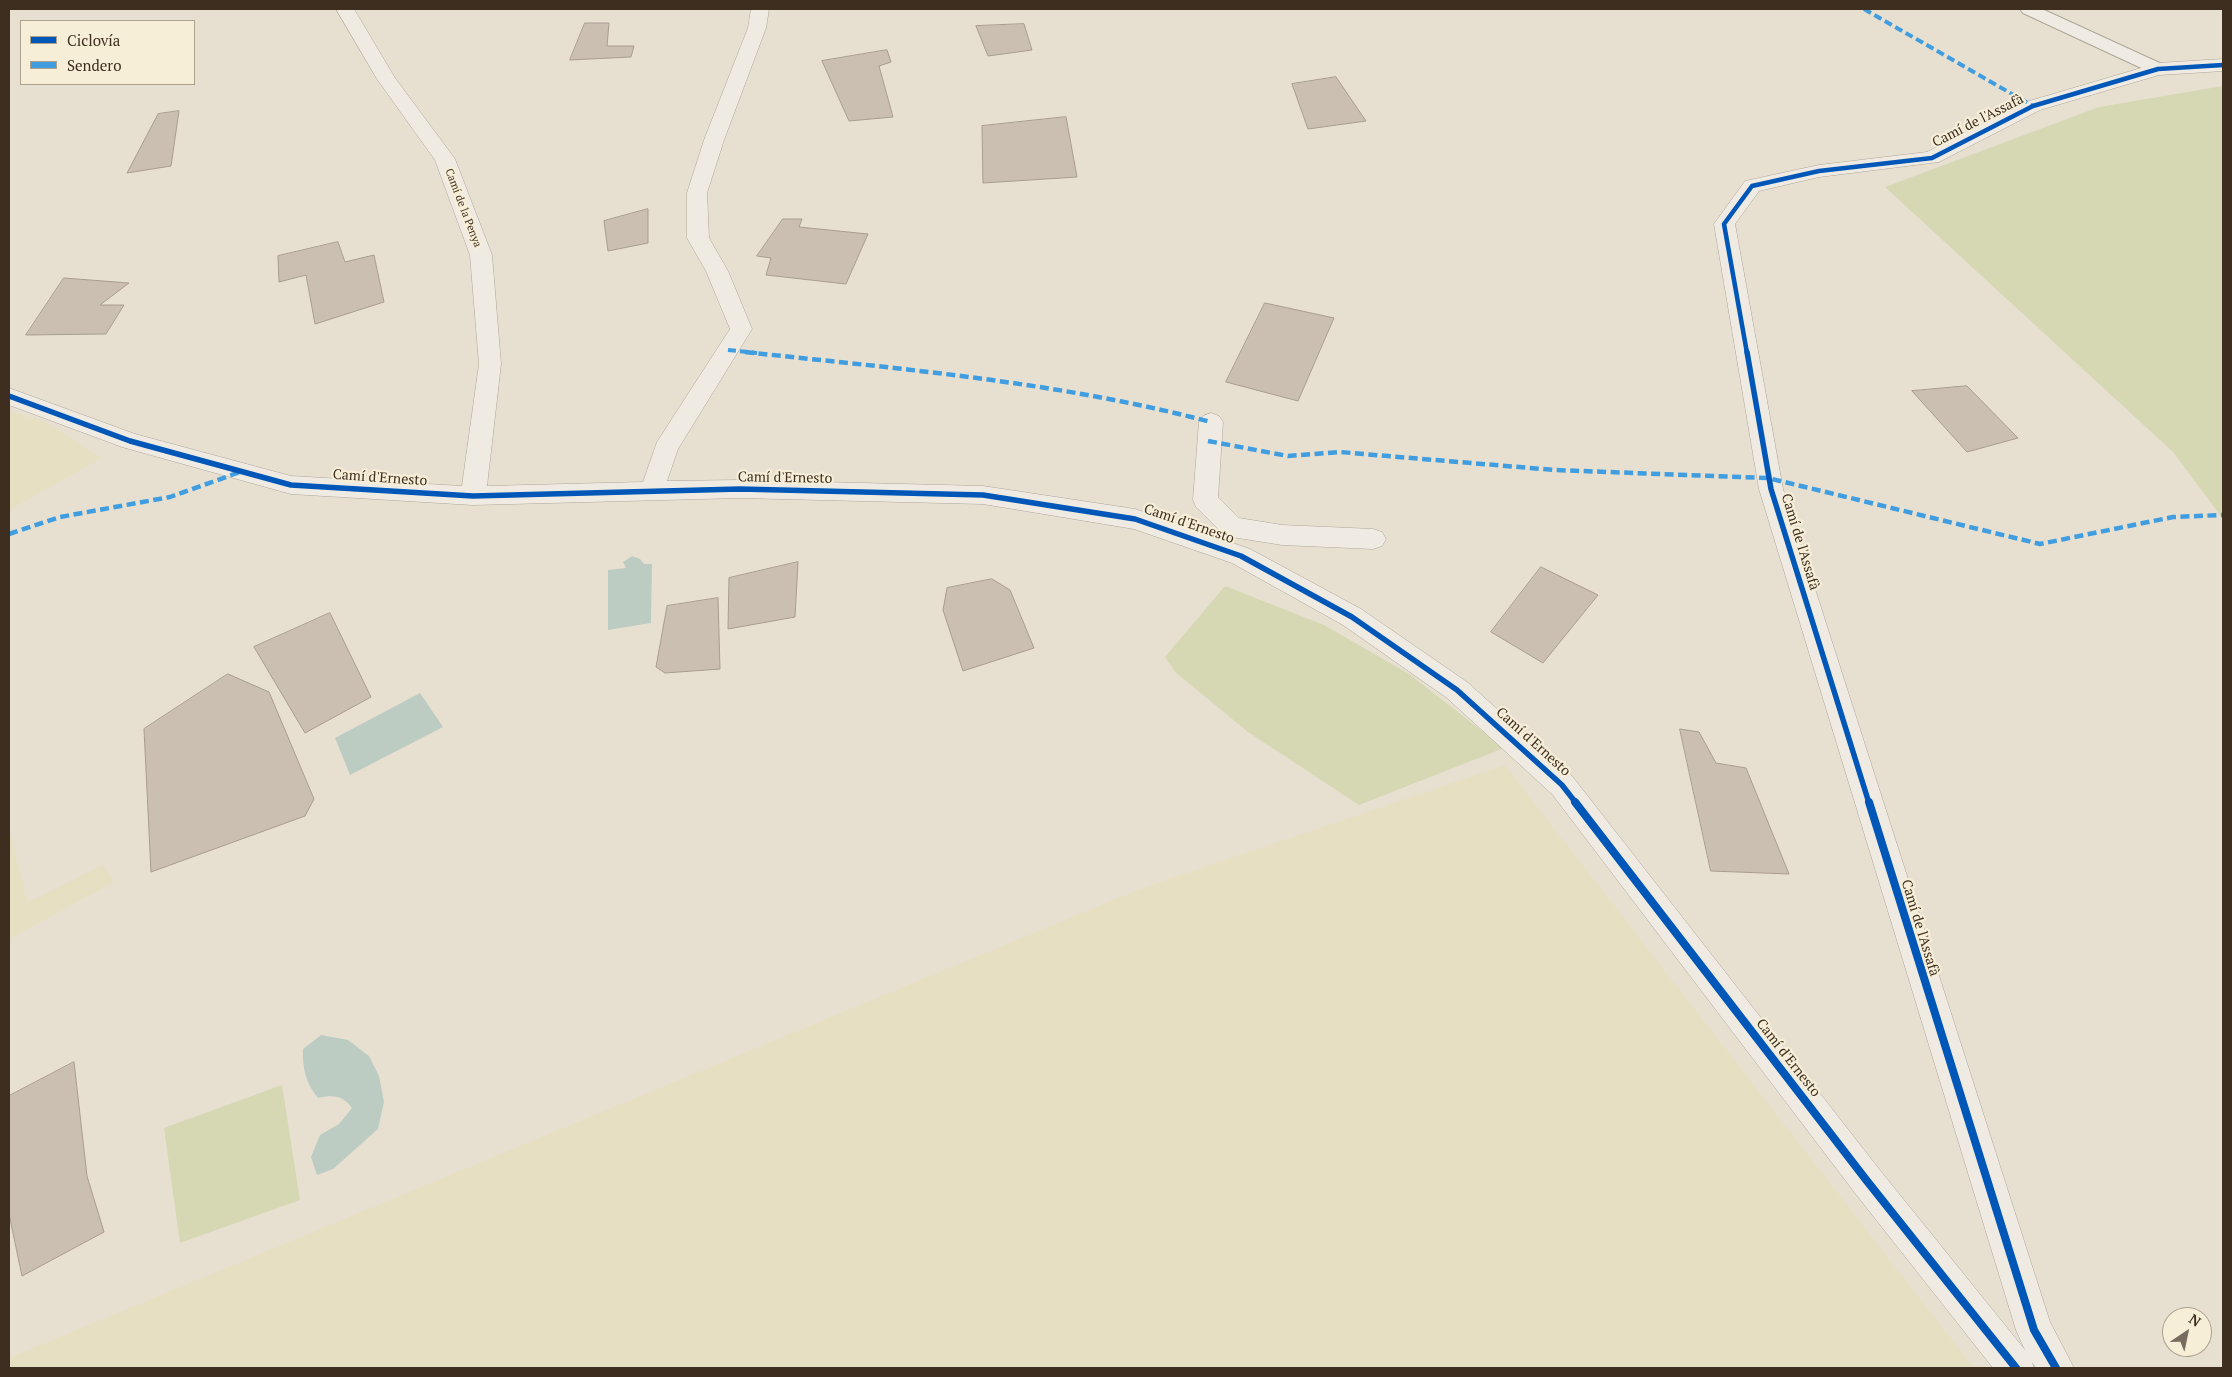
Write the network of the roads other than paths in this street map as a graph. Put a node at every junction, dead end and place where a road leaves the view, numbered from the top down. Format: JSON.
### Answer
{"nodes":[{"id":1,"x":345,"y":9,"type":"edge"},
{"id":2,"x":760,"y":9,"type":"edge"},
{"id":3,"x":2029,"y":9,"type":"edge"},
{"id":4,"x":2223,"y":64,"type":"edge"},
{"id":5,"x":2158,"y":69,"type":"junction"},
{"id":6,"x":9,"y":396,"type":"edge"},
{"id":7,"x":1210,"y":422,"type":"dead end"},
{"id":8,"x":652,"y":491,"type":"junction"},
{"id":9,"x":474,"y":496,"type":"junction"},
{"id":10,"x":1154,"y":525,"type":"junction"},
{"id":11,"x":1232,"y":527,"type":"junction"},
{"id":12,"x":1373,"y":539,"type":"dead end"},
{"id":13,"x":2016,"y":1368,"type":"edge"},
{"id":14,"x":2056,"y":1368,"type":"edge"}],
"edges":[{"from":1,"to":9,"type":"street","name":"Camí de la Penya"},
{"from":2,"to":8,"type":"street"},
{"from":3,"to":5,"type":"lane"},
{"from":4,"to":5,"type":"street","name":"Camí de l'Assafà"},
{"from":5,"to":14,"type":"street","name":"Camí de l'Assafà"},
{"from":6,"to":9,"type":"street","name":"Camí d'Ernesto"},
{"from":7,"to":11,"type":"street"},
{"from":8,"to":9,"type":"street","name":"Camí d'Ernesto"},
{"from":8,"to":10,"type":"street","name":"Camí d'Ernesto"},
{"from":10,"to":11,"type":"street"},
{"from":10,"to":13,"type":"street","name":"Camí d'Ernesto"},
{"from":11,"to":12,"type":"street"}]}
